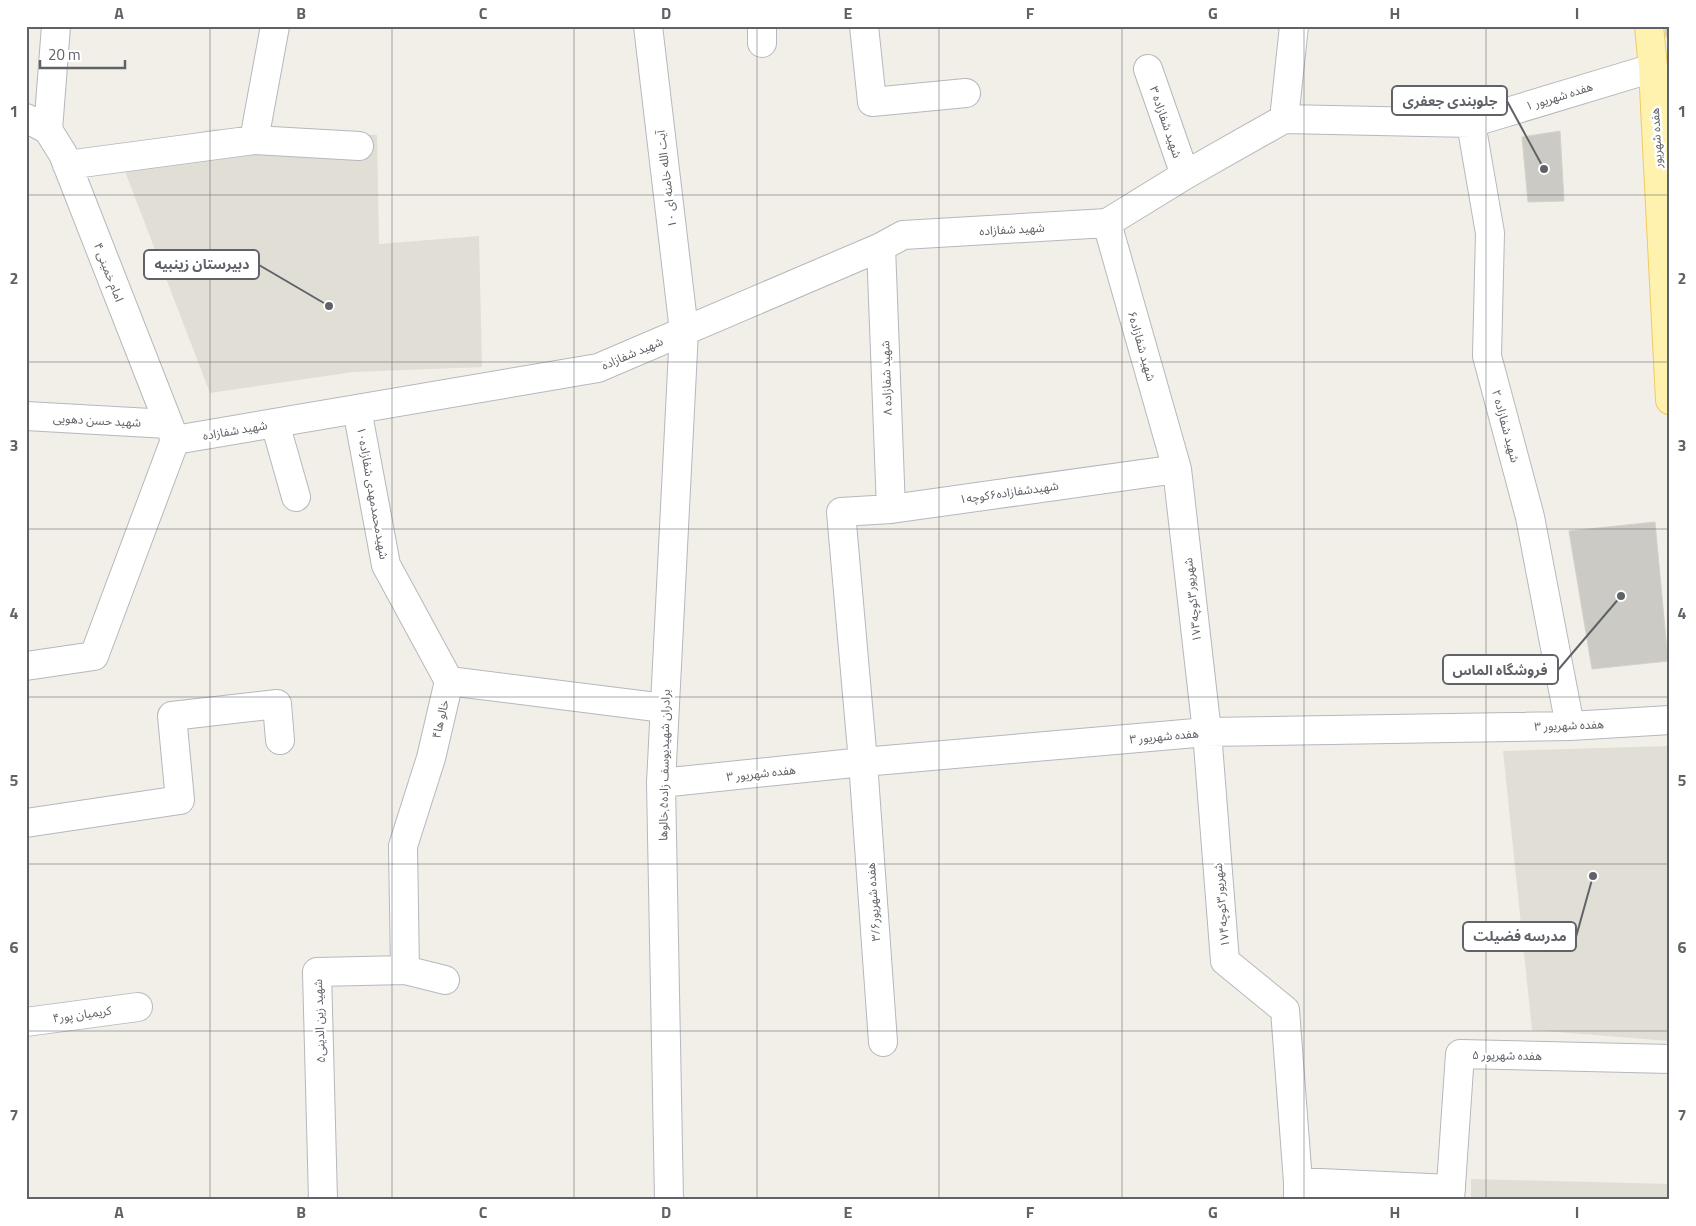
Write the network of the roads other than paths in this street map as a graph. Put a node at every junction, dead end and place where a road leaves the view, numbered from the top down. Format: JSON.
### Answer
{"nodes":[{"id":1,"x":56,"y":26,"type":"edge"},
{"id":2,"x":275,"y":26,"type":"edge"},
{"id":3,"x":648,"y":26,"type":"edge"},
{"id":4,"x":864,"y":26,"type":"edge"},
{"id":5,"x":1294,"y":26,"type":"edge"},
{"id":6,"x":1649,"y":26,"type":"edge"},
{"id":7,"x":1652,"y":68,"type":"junction"},
{"id":8,"x":1148,"y":69,"type":"dead end"},
{"id":9,"x":966,"y":93,"type":"dead end"},
{"id":10,"x":1284,"y":119,"type":"junction"},
{"id":11,"x":1471,"y":123,"type":"junction"},
{"id":12,"x":37,"y":124,"type":"edge"},
{"id":13,"x":254,"y":140,"type":"junction"},
{"id":14,"x":359,"y":146,"type":"dead end"},
{"id":15,"x":67,"y":165,"type":"junction"},
{"id":16,"x":1185,"y":175,"type":"junction"},
{"id":17,"x":1107,"y":223,"type":"junction"},
{"id":18,"x":881,"y":247,"type":"junction"},
{"id":19,"x":684,"y":331,"type":"junction"},
{"id":20,"x":1670,"y":400,"type":"edge"},
{"id":21,"x":357,"y":409,"type":"junction"},
{"id":22,"x":26,"y":416,"type":"edge"},
{"id":23,"x":275,"y":423,"type":"junction"},
{"id":24,"x":172,"y":432,"type":"junction"},
{"id":25,"x":1177,"y":469,"type":"junction"},
{"id":26,"x":296,"y":497,"type":"dead end"},
{"id":27,"x":890,"y":509,"type":"junction"},
{"id":28,"x":841,"y":512,"type":"joint"},
{"id":29,"x":26,"y":666,"type":"edge"},
{"id":30,"x":448,"y":681,"type":"junction"},
{"id":31,"x":664,"y":708,"type":"junction"},
{"id":32,"x":1670,"y":720,"type":"edge"},
{"id":33,"x":1570,"y":726,"type":"junction"},
{"id":34,"x":1207,"y":732,"type":"junction"},
{"id":35,"x":280,"y":740,"type":"dead end"},
{"id":36,"x":862,"y":762,"type":"junction"},
{"id":37,"x":661,"y":783,"type":"junction"},
{"id":38,"x":26,"y":823,"type":"edge"},
{"id":39,"x":405,"y":970,"type":"junction"},
{"id":40,"x":445,"y":980,"type":"dead end"},
{"id":41,"x":138,"y":1007,"type":"dead end"},
{"id":42,"x":26,"y":1022,"type":"edge"},
{"id":43,"x":883,"y":1042,"type":"dead end"},
{"id":44,"x":1670,"y":1058,"type":"edge"},
{"id":45,"x":1298,"y":1191,"type":"edge"},
{"id":46,"x":1451,"y":1194,"type":"edge"},
{"id":47,"x":323,"y":1200,"type":"edge"},
{"id":48,"x":669,"y":1200,"type":"edge"}],
"edges":[{"from":1,"to":12,"type":"street"},
{"from":2,"to":13,"type":"street"},
{"from":3,"to":19,"type":"street","name":"آیت الله خامنه ای ۱۰"},
{"from":4,"to":9,"type":"street"},
{"from":5,"to":10,"type":"street"},
{"from":6,"to":7,"type":"main road","name":"هفده شهریور"},
{"from":7,"to":11,"type":"street","name":"هفده شهریور ۱"},
{"from":7,"to":20,"type":"main road","name":"هفده شهریور"},
{"from":8,"to":16,"type":"street","name":"شهید شفازاده ۳"},
{"from":10,"to":11,"type":"street","name":"هفده شهریور ۱"},
{"from":10,"to":16,"type":"street","name":"شهید شفازاده"},
{"from":11,"to":33,"type":"street","name":"شهید شفازاده ۲"},
{"from":12,"to":15,"type":"street","name":"امام خمینی ۴"},
{"from":13,"to":14,"type":"street"},
{"from":13,"to":15,"type":"street"},
{"from":15,"to":24,"type":"street","name":"امام خمینی ۴"},
{"from":16,"to":17,"type":"street","name":"شهید شفازاده"},
{"from":17,"to":18,"type":"street","name":"شهید شفازاده"},
{"from":17,"to":25,"type":"street","name":"شهید شفازاده۶"},
{"from":18,"to":19,"type":"street","name":"شهید شفازاده"},
{"from":18,"to":27,"type":"street","name":"شهید شفازاده ۸"},
{"from":19,"to":21,"type":"street","name":"شهید شفازاده"},
{"from":19,"to":31,"type":"street","name":"برادران شهیدیوسف زاده۵,خالوها"},
{"from":21,"to":23,"type":"street","name":"شهید شفازاده"},
{"from":21,"to":30,"type":"street","name":"شهیدمحمدمهدی شفازاده۱۰"},
{"from":22,"to":24,"type":"street","name":"شهید حسن دهویی"},
{"from":23,"to":24,"type":"street","name":"شهید شفازاده"},
{"from":23,"to":26,"type":"street"},
{"from":24,"to":29,"type":"street"},
{"from":25,"to":27,"type":"street","name":"شهیدشفازاده۶کوچه۱"},
{"from":25,"to":34,"type":"street","name":"۱۷شهریور۳کوچه۳"},
{"from":27,"to":28,"type":"street","name":"شهیدشفازاده۶کوچه۱"},
{"from":28,"to":36,"type":"street","name":"هفده شهریور۳/۶"},
{"from":30,"to":31,"type":"street"},
{"from":30,"to":39,"type":"street","name":"خالو ها۴"},
{"from":31,"to":37,"type":"street","name":"برادران شهیدیوسف زاده۵,خالوها"},
{"from":32,"to":33,"type":"street","name":"هفده شهریور ۳"},
{"from":33,"to":34,"type":"street","name":"هفده شهریور ۳"},
{"from":34,"to":36,"type":"street","name":"هفده شهریور ۳"},
{"from":34,"to":45,"type":"street","name":"۱۷شهریور۳کوچه۴"},
{"from":35,"to":38,"type":"street"},
{"from":36,"to":37,"type":"street","name":"هفده شهریور ۳"},
{"from":36,"to":43,"type":"street","name":"هفده شهریور۳/۶"},
{"from":37,"to":48,"type":"street","name":"برادران شهیدیوسف زاده۵,خالوها"},
{"from":39,"to":40,"type":"street","name":"شهید زین الدینی۵"},
{"from":39,"to":47,"type":"street","name":"شهید زین الدینی۵"},
{"from":41,"to":42,"type":"street","name":"کریمیان پور۴"},
{"from":44,"to":46,"type":"street","name":"هفده شهریور ۵"},
{"from":45,"to":46,"type":"street"}]}
